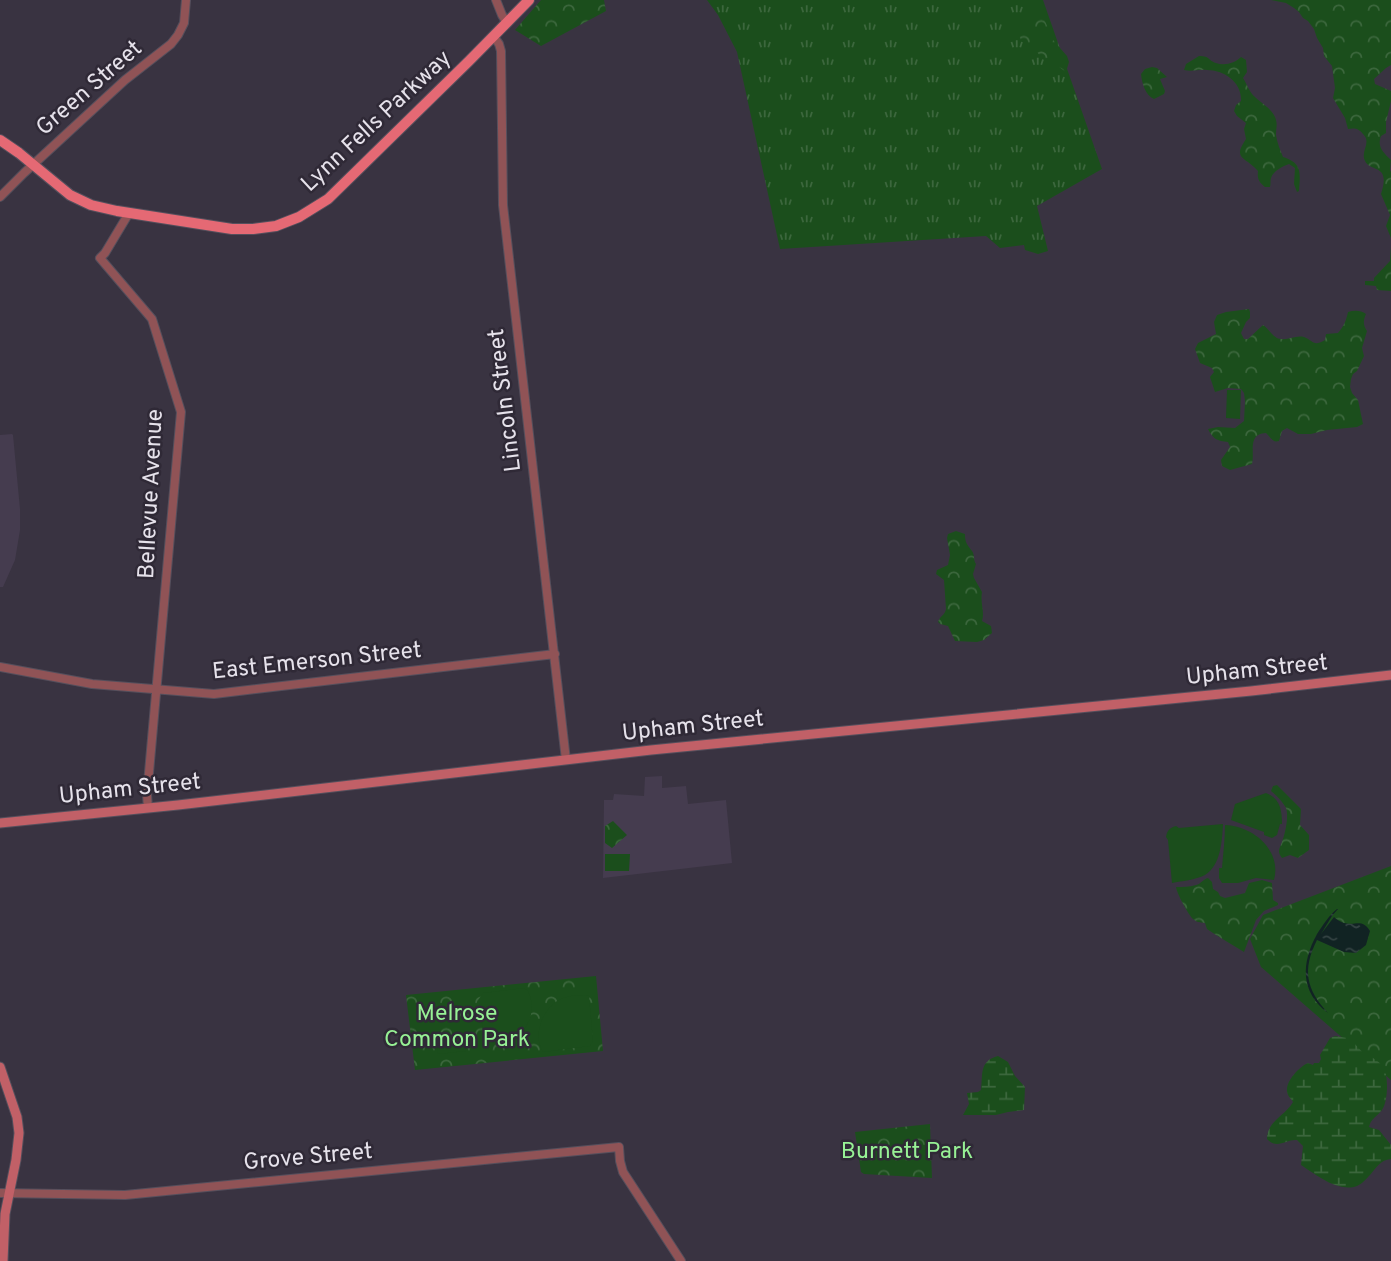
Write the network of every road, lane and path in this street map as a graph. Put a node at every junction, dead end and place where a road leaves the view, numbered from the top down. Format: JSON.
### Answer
{"nodes":[{"id":1,"x":186,"y":0,"type":"edge"},
{"id":2,"x":496,"y":0,"type":"edge"},
{"id":3,"x":529,"y":0,"type":"edge"},
{"id":4,"x":507,"y":23,"type":"junction"},
{"id":5,"x":494,"y":37,"type":"junction"},
{"id":6,"x":0,"y":140,"type":"edge"},
{"id":7,"x":33,"y":165,"type":"junction"},
{"id":8,"x":0,"y":197,"type":"edge"},
{"id":9,"x":129,"y":213,"type":"junction"},
{"id":10,"x":555,"y":654,"type":"junction"},
{"id":11,"x":0,"y":667,"type":"edge"},
{"id":12,"x":1391,"y":675,"type":"edge"},
{"id":13,"x":157,"y":690,"type":"junction"},
{"id":14,"x":566,"y":760,"type":"junction"},
{"id":15,"x":148,"y":808,"type":"junction"},
{"id":16,"x":0,"y":823,"type":"edge"},
{"id":17,"x":0,"y":1067,"type":"edge"},
{"id":18,"x":5,"y":1193,"type":"edge"},
{"id":19,"x":3,"y":1261,"type":"edge"},
{"id":20,"x":681,"y":1261,"type":"edge"}],
"edges":[{"from":1,"to":7,"type":"street","name":"Green Street"},
{"from":2,"to":4,"type":"street"},
{"from":3,"to":4,"type":"main road","name":"Lynn Fells Parkway"},
{"from":4,"to":5,"type":"main road","name":"Lynn Fells Parkway"},
{"from":5,"to":9,"type":"main road","name":"Lynn Fells Parkway"},
{"from":5,"to":10,"type":"street","name":"Lincoln Street"},
{"from":6,"to":7,"type":"main road","name":"Lynn Fells Parkway"},
{"from":7,"to":8,"type":"street","name":"Green Street"},
{"from":7,"to":9,"type":"main road","name":"Lynn Fells Parkway"},
{"from":9,"to":13,"type":"street","name":"Bellevue Avenue"},
{"from":10,"to":13,"type":"street","name":"East Emerson Street"},
{"from":10,"to":14,"type":"street","name":"Lincoln Street"},
{"from":11,"to":13,"type":"street","name":"East Emerson Street"},
{"from":12,"to":14,"type":"main road","name":"Upham Street"},
{"from":13,"to":15,"type":"street","name":"Bellevue Avenue"},
{"from":14,"to":15,"type":"main road","name":"Upham Street"},
{"from":15,"to":16,"type":"main road","name":"Upham Street"},
{"from":17,"to":18,"type":"main road"},
{"from":18,"to":19,"type":"main road"},
{"from":18,"to":20,"type":"street","name":"Grove Street"}]}
